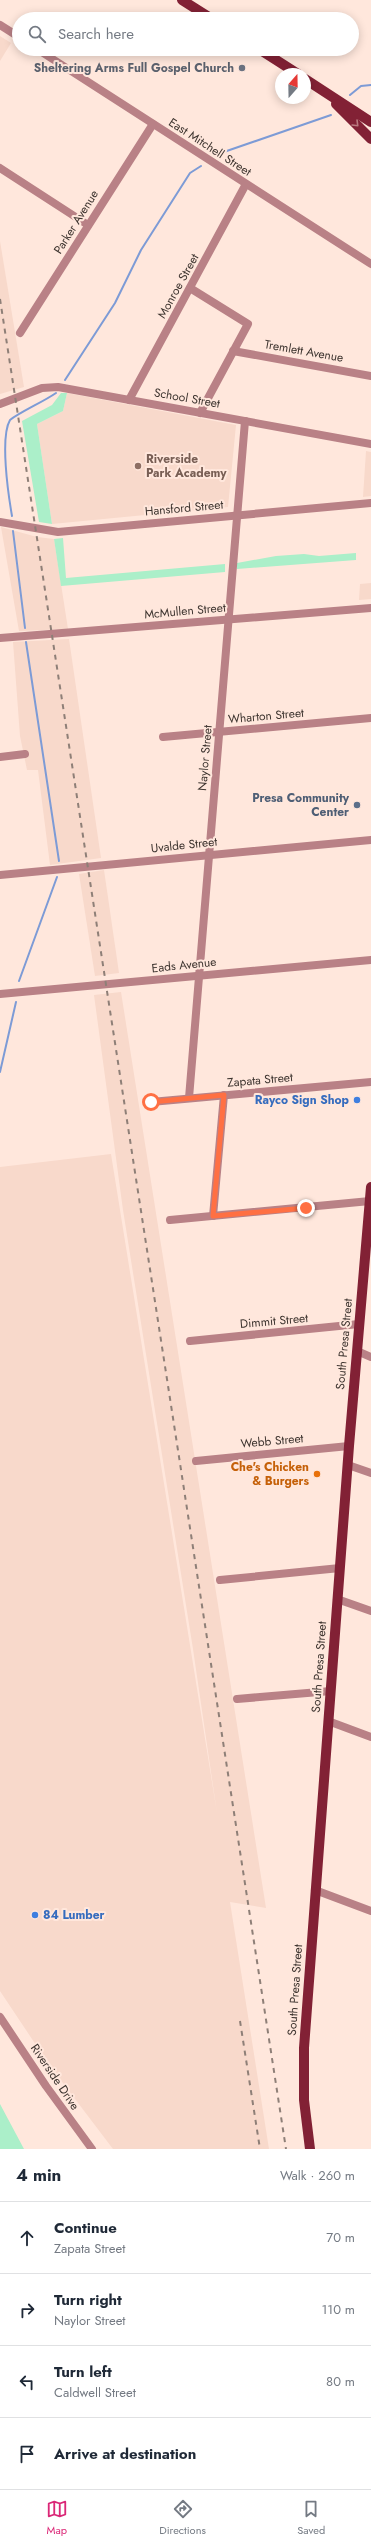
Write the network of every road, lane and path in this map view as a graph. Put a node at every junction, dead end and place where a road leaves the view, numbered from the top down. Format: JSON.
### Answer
{"nodes":[{"id":1,"x":182,"y":0,"type":"edge"},
{"id":2,"x":201,"y":12,"type":"edge"},
{"id":3,"x":0,"y":25,"type":"edge"},
{"id":4,"x":12,"y":33,"type":"edge"},
{"id":5,"x":48,"y":56,"type":"edge"},
{"id":6,"x":270,"y":56,"type":"edge"},
{"id":7,"x":289,"y":68,"type":"edge"},
{"id":8,"x":311,"y":83,"type":"edge"},
{"id":9,"x":322,"y":89,"type":"junction"},
{"id":10,"x":371,"y":122,"type":"edge"},
{"id":11,"x":153,"y":124,"type":"junction"},
{"id":12,"x":371,"y":139,"type":"edge"},
{"id":13,"x":0,"y":168,"type":"edge"},
{"id":14,"x":246,"y":184,"type":"junction"},
{"id":15,"x":88,"y":225,"type":"junction"},
{"id":16,"x":371,"y":264,"type":"edge"},
{"id":17,"x":190,"y":288,"type":"junction"},
{"id":18,"x":20,"y":333,"type":"dead end"},
{"id":19,"x":233,"y":350,"type":"junction"},
{"id":20,"x":371,"y":376,"type":"edge"},
{"id":21,"x":129,"y":400,"type":"junction"},
{"id":22,"x":0,"y":404,"type":"edge"},
{"id":23,"x":200,"y":412,"type":"junction"},
{"id":24,"x":245,"y":421,"type":"junction"},
{"id":25,"x":371,"y":444,"type":"edge"},
{"id":26,"x":371,"y":503,"type":"edge"},
{"id":27,"x":236,"y":516,"type":"junction"},
{"id":28,"x":0,"y":522,"type":"edge"},
{"id":29,"x":371,"y":608,"type":"edge"},
{"id":30,"x":228,"y":619,"type":"junction"},
{"id":31,"x":0,"y":638,"type":"edge"},
{"id":32,"x":371,"y":718,"type":"edge"},
{"id":33,"x":219,"y":732,"type":"junction"},
{"id":34,"x":163,"y":737,"type":"dead end"},
{"id":35,"x":26,"y":754,"type":"dead end"},
{"id":36,"x":0,"y":757,"type":"edge"},
{"id":37,"x":371,"y":840,"type":"edge"},
{"id":38,"x":208,"y":854,"type":"junction"},
{"id":39,"x":0,"y":875,"type":"edge"},
{"id":40,"x":371,"y":960,"type":"edge"},
{"id":41,"x":199,"y":976,"type":"junction"},
{"id":42,"x":0,"y":994,"type":"edge"},
{"id":43,"x":371,"y":1082,"type":"edge"},
{"id":44,"x":224,"y":1095,"type":"junction"},
{"id":45,"x":189,"y":1098,"type":"junction"},
{"id":46,"x":151,"y":1102,"type":"dead end"},
{"id":47,"x":371,"y":1187,"type":"edge"},
{"id":48,"x":370,"y":1201,"type":"junction"},
{"id":49,"x":213,"y":1216,"type":"junction"},
{"id":50,"x":170,"y":1220,"type":"dead end"},
{"id":51,"x":369,"y":1241,"type":"edge"},
{"id":52,"x":359,"y":1324,"type":"junction"},
{"id":53,"x":190,"y":1341,"type":"dead end"},
{"id":54,"x":357,"y":1352,"type":"junction"},
{"id":55,"x":371,"y":1356,"type":"edge"},
{"id":56,"x":349,"y":1446,"type":"junction"},
{"id":57,"x":196,"y":1461,"type":"dead end"},
{"id":58,"x":348,"y":1465,"type":"junction"},
{"id":59,"x":371,"y":1473,"type":"edge"},
{"id":60,"x":340,"y":1568,"type":"junction"},
{"id":61,"x":220,"y":1580,"type":"dead end"},
{"id":62,"x":337,"y":1599,"type":"junction"},
{"id":63,"x":371,"y":1611,"type":"edge"},
{"id":64,"x":331,"y":1691,"type":"junction"},
{"id":65,"x":237,"y":1699,"type":"dead end"},
{"id":66,"x":328,"y":1721,"type":"junction"},
{"id":67,"x":371,"y":1737,"type":"edge"},
{"id":68,"x":315,"y":1890,"type":"junction"},
{"id":69,"x":371,"y":1911,"type":"edge"},
{"id":70,"x":0,"y":2017,"type":"edge"},
{"id":71,"x":92,"y":2149,"type":"edge"},
{"id":72,"x":310,"y":2149,"type":"edge"}],
"edges":[{"from":1,"to":2,"type":"main road"},
{"from":3,"to":4,"type":"street"},
{"from":5,"to":11,"type":"street","name":"East Mitchell Street"},
{"from":6,"to":7,"type":"main road"},
{"from":8,"to":9,"type":"main road"},
{"from":9,"to":10,"type":"main road"},
{"from":9,"to":12,"type":"main road","one_way":true},
{"from":11,"to":14,"type":"street","name":"East Mitchell Street"},
{"from":11,"to":15,"type":"street","name":"Parker Avenue"},
{"from":13,"to":15,"type":"street"},
{"from":14,"to":16,"type":"street","name":"East Mitchell Street"},
{"from":14,"to":17,"type":"street","name":"Monroe Street"},
{"from":15,"to":18,"type":"street","name":"Parker Avenue"},
{"from":17,"to":19,"type":"street"},
{"from":17,"to":21,"type":"street","name":"Monroe Street"},
{"from":19,"to":20,"type":"street","name":"Tremlett Avenue"},
{"from":19,"to":23,"type":"street"},
{"from":21,"to":22,"type":"street","name":"School Street"},
{"from":21,"to":23,"type":"street","name":"School Street"},
{"from":23,"to":24,"type":"street","name":"School Street"},
{"from":24,"to":25,"type":"street","name":"School Street"},
{"from":24,"to":27,"type":"street","name":"Naylor Street"},
{"from":26,"to":27,"type":"street","name":"Hansford Street"},
{"from":27,"to":28,"type":"street","name":"Hansford Street"},
{"from":27,"to":30,"type":"street","name":"Naylor Street"},
{"from":29,"to":30,"type":"street","name":"McMullen Street"},
{"from":30,"to":31,"type":"street","name":"McMullen Street"},
{"from":30,"to":33,"type":"street","name":"Naylor Street"},
{"from":32,"to":33,"type":"street","name":"Wharton Street"},
{"from":33,"to":34,"type":"street","name":"Wharton Street"},
{"from":33,"to":38,"type":"street","name":"Naylor Street"},
{"from":35,"to":36,"type":"street"},
{"from":37,"to":38,"type":"street","name":"Uvalde Street"},
{"from":38,"to":39,"type":"street","name":"Uvalde Street"},
{"from":38,"to":41,"type":"street","name":"Naylor Street"},
{"from":40,"to":41,"type":"street","name":"Eads Avenue"},
{"from":41,"to":42,"type":"street","name":"Eads Avenue"},
{"from":41,"to":45,"type":"street","name":"Naylor Street"},
{"from":43,"to":44,"type":"street","name":"Zapata Street"},
{"from":44,"to":45,"type":"street","name":"Zapata Street"},
{"from":44,"to":49,"type":"street"},
{"from":45,"to":46,"type":"street","name":"Zapata Street"},
{"from":47,"to":48,"type":"main road","name":"South Presa Street"},
{"from":48,"to":49,"type":"street"},
{"from":48,"to":51,"type":"main road","name":"South Presa Street"},
{"from":49,"to":50,"type":"street"},
{"from":51,"to":52,"type":"main road","name":"South Presa Street"},
{"from":52,"to":53,"type":"street","name":"Dimmit Street"},
{"from":52,"to":54,"type":"main road","name":"South Presa Street"},
{"from":54,"to":55,"type":"street"},
{"from":54,"to":56,"type":"main road","name":"South Presa Street"},
{"from":56,"to":57,"type":"street","name":"Webb Street"},
{"from":56,"to":58,"type":"main road","name":"South Presa Street"},
{"from":58,"to":59,"type":"street"},
{"from":58,"to":60,"type":"main road","name":"South Presa Street"},
{"from":60,"to":61,"type":"street"},
{"from":60,"to":62,"type":"main road","name":"South Presa Street"},
{"from":62,"to":63,"type":"street"},
{"from":62,"to":64,"type":"main road","name":"South Presa Street"},
{"from":64,"to":65,"type":"street"},
{"from":64,"to":66,"type":"main road","name":"South Presa Street"},
{"from":66,"to":67,"type":"street"},
{"from":66,"to":68,"type":"main road","name":"South Presa Street"},
{"from":68,"to":69,"type":"street"},
{"from":68,"to":72,"type":"main road","name":"South Presa Street"},
{"from":70,"to":71,"type":"street","name":"Riverside Drive"}]}
